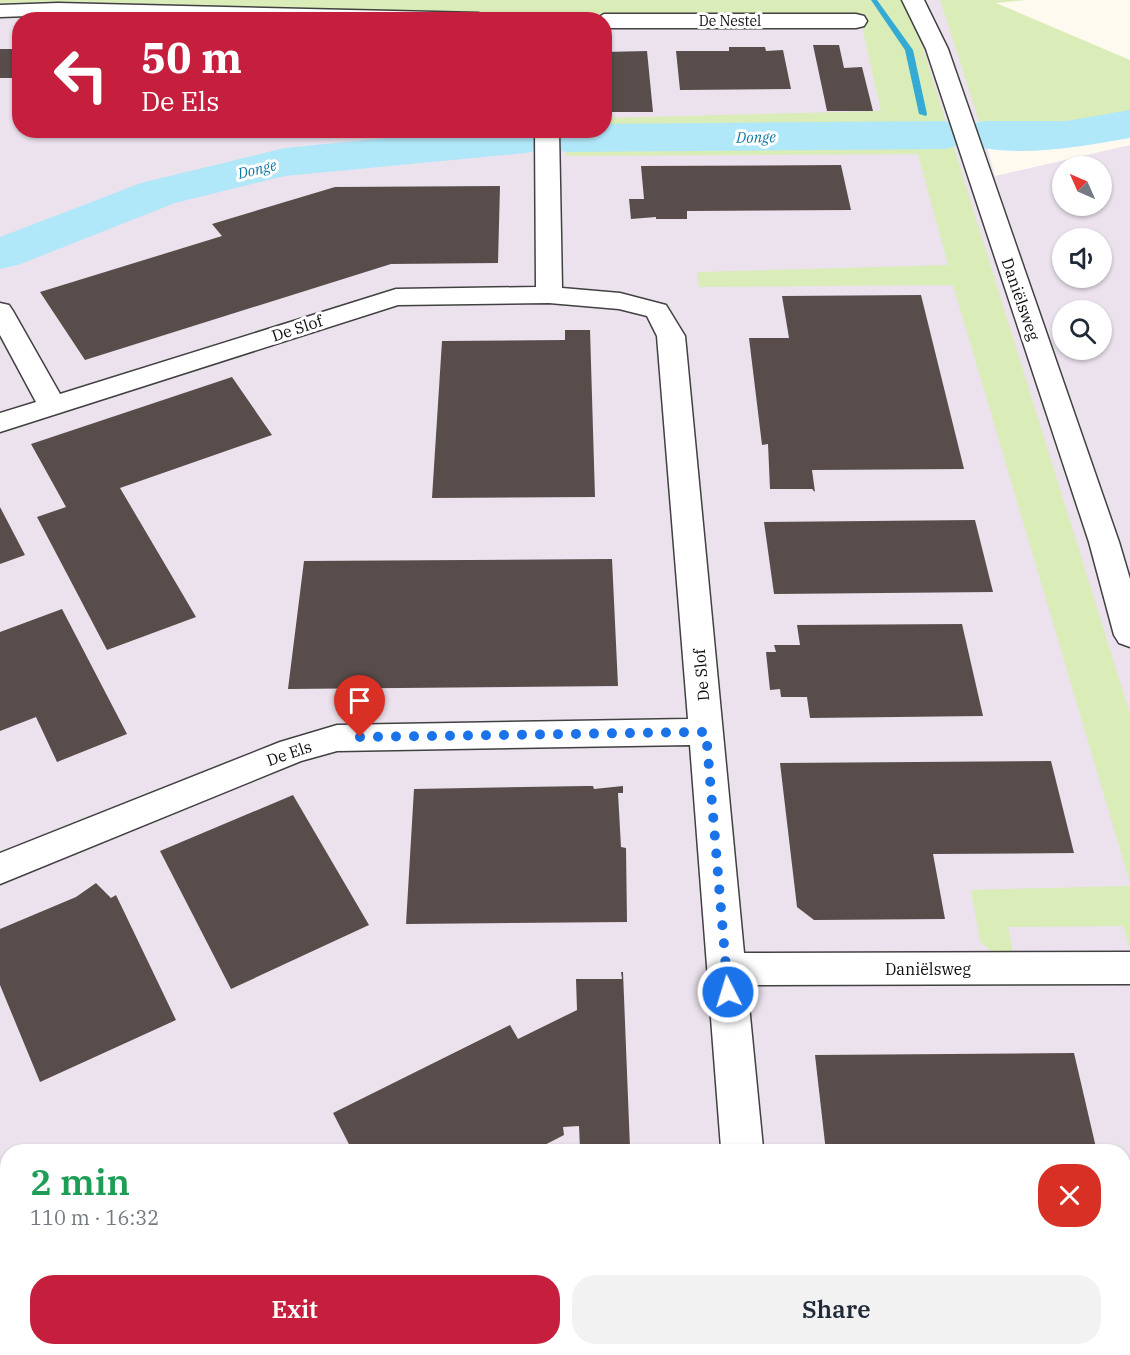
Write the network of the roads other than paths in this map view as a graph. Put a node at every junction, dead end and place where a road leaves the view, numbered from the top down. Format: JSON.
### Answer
{"nodes":[{"id":1,"x":913,"y":0,"type":"edge"},
{"id":2,"x":0,"y":11,"type":"edge"},
{"id":3,"x":168,"y":12,"type":"edge"},
{"id":4,"x":612,"y":21,"type":"edge"},
{"id":5,"x":856,"y":21,"type":"dead end"},
{"id":6,"x":547,"y":138,"type":"edge"},
{"id":7,"x":549,"y":295,"type":"junction"},
{"id":8,"x":0,"y":311,"type":"edge"},
{"id":9,"x":53,"y":406,"type":"junction"},
{"id":10,"x":0,"y":423,"type":"edge"},
{"id":11,"x":1130,"y":635,"type":"edge"},
{"id":12,"x":706,"y":732,"type":"junction"},
{"id":13,"x":0,"y":869,"type":"edge"},
{"id":14,"x":1130,"y":968,"type":"edge"},
{"id":15,"x":726,"y":969,"type":"junction"},
{"id":16,"x":742,"y":1144,"type":"edge"}],
"edges":[{"from":1,"to":11,"type":"street","name":"Daniëlsweg"},
{"from":2,"to":3,"type":"street"},
{"from":4,"to":5,"type":"street","name":"De Nestel"},
{"from":6,"to":7,"type":"street"},
{"from":7,"to":9,"type":"street","name":"De Slof"},
{"from":7,"to":12,"type":"street","name":"De Slof"},
{"from":8,"to":9,"type":"street"},
{"from":9,"to":10,"type":"street","name":"De Slof"},
{"from":12,"to":13,"type":"street","name":"De Els"},
{"from":12,"to":15,"type":"street","name":"De Slof"},
{"from":14,"to":15,"type":"street","name":"Daniëlsweg"},
{"from":15,"to":16,"type":"street","name":"De Slof"}]}
